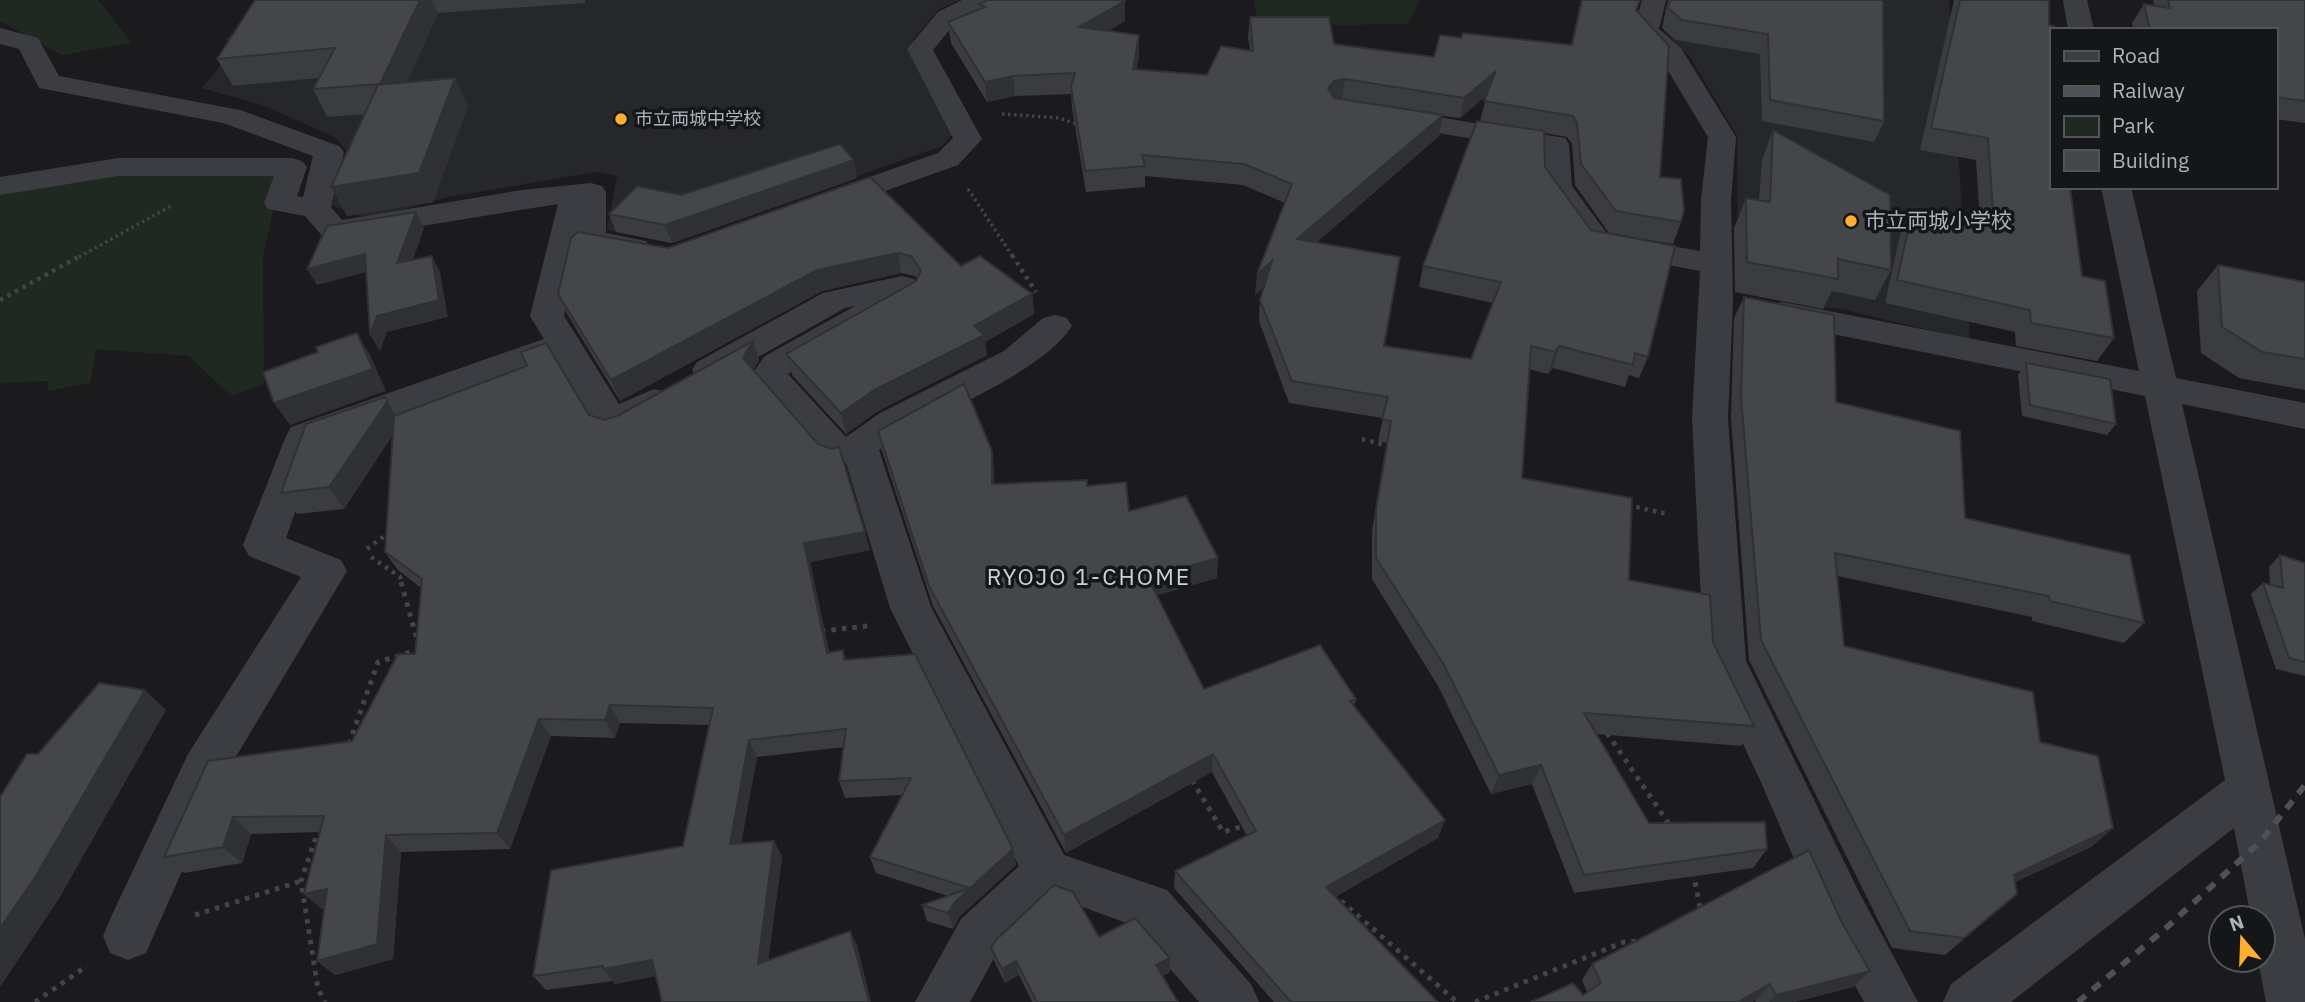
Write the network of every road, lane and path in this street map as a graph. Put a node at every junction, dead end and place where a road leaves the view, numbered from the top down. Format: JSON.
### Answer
{"nodes":[{"id":1,"x":981,"y":0,"type":"edge"},
{"id":2,"x":1654,"y":0,"type":"edge"},
{"id":3,"x":2075,"y":0,"type":"edge"},
{"id":4,"x":2081,"y":28,"type":"edge"},
{"id":5,"x":0,"y":36,"type":"edge"},
{"id":6,"x":935,"y":77,"type":"junction"},
{"id":7,"x":1356,"y":112,"type":"edge"},
{"id":8,"x":1084,"y":127,"type":"edge"},
{"id":9,"x":948,"y":159,"type":"junction"},
{"id":10,"x":243,"y":167,"type":"junction"},
{"id":11,"x":0,"y":186,"type":"edge"},
{"id":12,"x":2116,"y":189,"type":"edge"},
{"id":13,"x":575,"y":194,"type":"junction"},
{"id":14,"x":315,"y":208,"type":"junction"},
{"id":15,"x":800,"y":211,"type":"edge"},
{"id":16,"x":662,"y":253,"type":"edge"},
{"id":17,"x":1733,"y":295,"type":"junction"},
{"id":18,"x":0,"y":300,"type":"edge"},
{"id":19,"x":1055,"y":326,"type":"joint"},
{"id":20,"x":564,"y":344,"type":"junction"},
{"id":21,"x":2160,"y":387,"type":"junction"},
{"id":22,"x":2305,"y":416,"type":"edge"},
{"id":23,"x":1362,"y":439,"type":"dead end"},
{"id":24,"x":859,"y":446,"type":"junction"},
{"id":25,"x":1400,"y":449,"type":"edge"},
{"id":26,"x":1624,"y":504,"type":"edge"},
{"id":27,"x":401,"y":523,"type":"edge"},
{"id":28,"x":1719,"y":527,"type":"junction"},
{"id":29,"x":918,"y":621,"type":"junction"},
{"id":30,"x":809,"y":632,"type":"edge"},
{"id":31,"x":411,"y":652,"type":"edge"},
{"id":32,"x":421,"y":655,"type":"edge"},
{"id":33,"x":1601,"y":724,"type":"edge"},
{"id":34,"x":346,"y":752,"type":"edge"},
{"id":35,"x":1185,"y":768,"type":"edge"},
{"id":36,"x":2249,"y":789,"type":"junction"},
{"id":37,"x":324,"y":816,"type":"edge"},
{"id":38,"x":1253,"y":823,"type":"edge"},
{"id":39,"x":1674,"y":831,"type":"edge"},
{"id":40,"x":1691,"y":864,"type":"edge"},
{"id":41,"x":1047,"y":872,"type":"junction"},
{"id":42,"x":1324,"y":886,"type":"edge"},
{"id":43,"x":1703,"y":924,"type":"edge"},
{"id":44,"x":128,"y":936,"type":"dead end"},
{"id":45,"x":1651,"y":940,"type":"edge"},
{"id":46,"x":325,"y":1002,"type":"edge"},
{"id":47,"x":942,"y":1002,"type":"edge"},
{"id":48,"x":1233,"y":1002,"type":"edge"},
{"id":49,"x":1457,"y":1002,"type":"edge"},
{"id":50,"x":1475,"y":1002,"type":"edge"},
{"id":51,"x":1892,"y":1002,"type":"edge"},
{"id":52,"x":1969,"y":1002,"type":"edge"},
{"id":53,"x":2292,"y":1002,"type":"edge"}],
"edges":[{"from":1,"to":6,"type":"street"},
{"from":2,"to":17,"type":"street"},
{"from":3,"to":4,"type":"street"},
{"from":5,"to":14,"type":"street"},
{"from":6,"to":8,"type":"path"},
{"from":6,"to":9,"type":"street"},
{"from":7,"to":17,"type":"street"},
{"from":9,"to":15,"type":"street"},
{"from":9,"to":19,"type":"path"},
{"from":10,"to":11,"type":"street"},
{"from":10,"to":14,"type":"street"},
{"from":10,"to":18,"type":"path"},
{"from":12,"to":21,"type":"street"},
{"from":13,"to":14,"type":"street"},
{"from":13,"to":16,"type":"street"},
{"from":13,"to":20,"type":"street"},
{"from":17,"to":21,"type":"street"},
{"from":17,"to":28,"type":"street"},
{"from":19,"to":24,"type":"street"},
{"from":20,"to":24,"type":"street"},
{"from":20,"to":44,"type":"street"},
{"from":21,"to":22,"type":"street"},
{"from":21,"to":36,"type":"street"},
{"from":23,"to":25,"type":"path"},
{"from":24,"to":29,"type":"street"},
{"from":26,"to":28,"type":"path"},
{"from":27,"to":32,"type":"path"},
{"from":28,"to":51,"type":"street"},
{"from":29,"to":30,"type":"path"},
{"from":29,"to":41,"type":"street"},
{"from":31,"to":34,"type":"path"},
{"from":33,"to":39,"type":"path"},
{"from":35,"to":38,"type":"path"},
{"from":36,"to":52,"type":"street"},
{"from":36,"to":53,"type":"street"},
{"from":37,"to":46,"type":"path"},
{"from":40,"to":43,"type":"path"},
{"from":41,"to":47,"type":"street"},
{"from":41,"to":48,"type":"street"},
{"from":42,"to":49,"type":"path"},
{"from":45,"to":50,"type":"path"}]}
